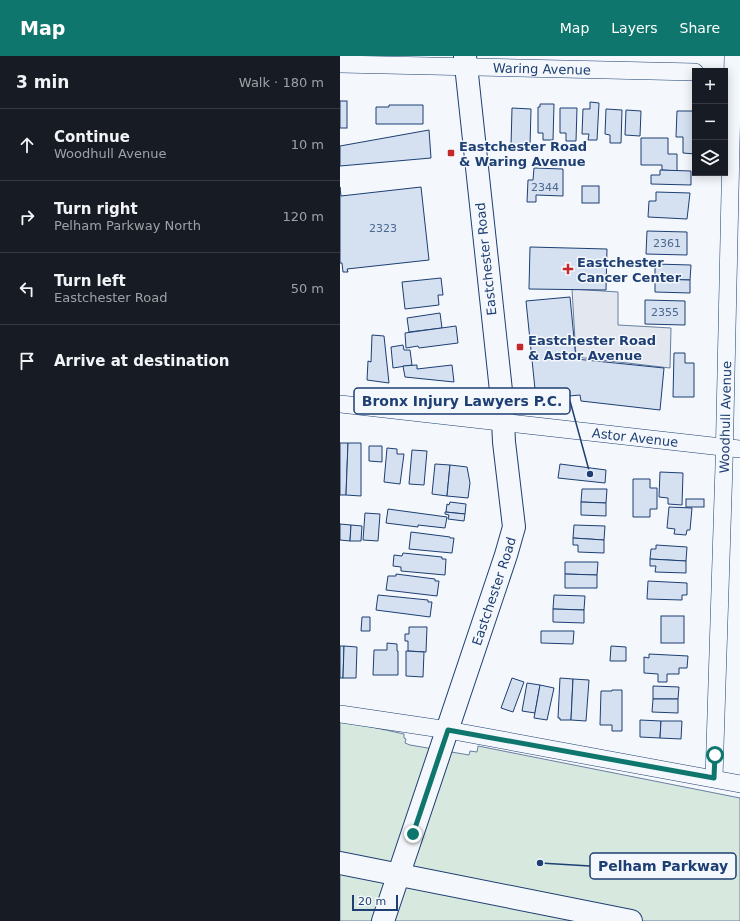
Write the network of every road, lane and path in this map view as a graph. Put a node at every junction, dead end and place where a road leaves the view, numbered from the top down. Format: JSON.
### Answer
{"nodes":[{"id":1,"x":733,"y":56,"type":"edge"},
{"id":2,"x":465,"y":61,"type":"edge"},
{"id":3,"x":340,"y":64,"type":"edge"},
{"id":4,"x":692,"y":72,"type":"edge"},
{"id":5,"x":732,"y":73,"type":"edge"},
{"id":6,"x":340,"y":404,"type":"edge"},
{"id":7,"x":504,"y":423,"type":"junction"},
{"id":8,"x":732,"y":448,"type":"edge"},
{"id":9,"x":340,"y":714,"type":"edge"},
{"id":10,"x":448,"y":730,"type":"junction"},
{"id":11,"x":714,"y":778,"type":"junction"},
{"id":12,"x":740,"y":784,"type":"edge"},
{"id":13,"x":340,"y":863,"type":"edge"},
{"id":14,"x":400,"y":874,"type":"junction"},
{"id":15,"x":384,"y":921,"type":"edge"},
{"id":16,"x":631,"y":921,"type":"edge"}],
"edges":[{"from":1,"to":5,"type":"street","name":"Woodhull Avenue"},
{"from":2,"to":3,"type":"street","name":"Waring Avenue"},
{"from":2,"to":4,"type":"street","name":"Waring Avenue"},
{"from":2,"to":7,"type":"main road","name":"Eastchester Road"},
{"from":5,"to":8,"type":"street","name":"Woodhull Avenue"},
{"from":6,"to":7,"type":"street","name":"Astor Avenue"},
{"from":7,"to":8,"type":"street","name":"Astor Avenue"},
{"from":7,"to":10,"type":"main road","name":"Eastchester Road"},
{"from":8,"to":11,"type":"street","name":"Woodhull Avenue"},
{"from":9,"to":10,"type":"street"},
{"from":10,"to":11,"type":"street"},
{"from":10,"to":14,"type":"main road","name":"Eastchester Road"},
{"from":11,"to":12,"type":"street"},
{"from":13,"to":14,"type":"main road"},
{"from":14,"to":15,"type":"main road","name":"Eastchester Road"},
{"from":14,"to":16,"type":"main road"}]}
